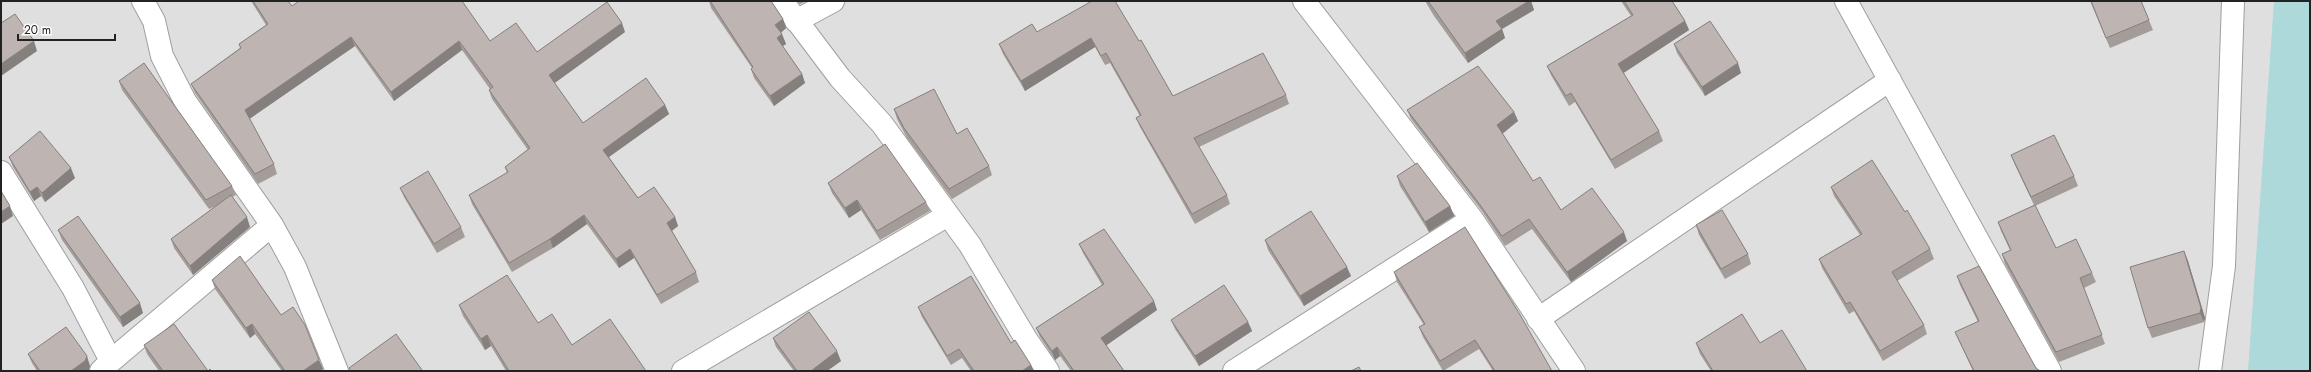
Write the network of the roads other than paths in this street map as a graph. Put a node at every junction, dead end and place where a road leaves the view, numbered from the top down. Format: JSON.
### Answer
{"nodes":[{"id":1,"x":143,"y":1,"type":"edge"},
{"id":2,"x":782,"y":1,"type":"edge"},
{"id":3,"x":833,"y":1,"type":"edge"},
{"id":4,"x":1304,"y":1,"type":"edge"},
{"id":5,"x":1846,"y":1,"type":"edge"},
{"id":6,"x":2233,"y":1,"type":"edge"},
{"id":7,"x":796,"y":21,"type":"junction"},
{"id":8,"x":1890,"y":80,"type":"junction"},
{"id":9,"x":2,"y":177,"type":"edge"},
{"id":10,"x":948,"y":215,"type":"junction"},
{"id":11,"x":1472,"y":219,"type":"junction"},
{"id":12,"x":272,"y":225,"type":"junction"},
{"id":13,"x":1538,"y":319,"type":"junction"},
{"id":14,"x":106,"y":366,"type":"edge"},
{"id":15,"x":337,"y":371,"type":"edge"},
{"id":16,"x":683,"y":371,"type":"edge"},
{"id":17,"x":1048,"y":371,"type":"edge"},
{"id":18,"x":1234,"y":371,"type":"edge"},
{"id":19,"x":1574,"y":371,"type":"edge"},
{"id":20,"x":2050,"y":371,"type":"edge"},
{"id":21,"x":2210,"y":371,"type":"edge"}],
"edges":[{"from":1,"to":12,"type":"street"},
{"from":2,"to":7,"type":"street"},
{"from":3,"to":7,"type":"street"},
{"from":4,"to":11,"type":"street"},
{"from":5,"to":8,"type":"street"},
{"from":6,"to":21,"type":"street"},
{"from":7,"to":10,"type":"street"},
{"from":8,"to":13,"type":"street"},
{"from":8,"to":20,"type":"street"},
{"from":9,"to":14,"type":"street"},
{"from":10,"to":16,"type":"street"},
{"from":10,"to":17,"type":"street"},
{"from":11,"to":13,"type":"street"},
{"from":11,"to":18,"type":"street"},
{"from":12,"to":14,"type":"street"},
{"from":12,"to":15,"type":"street"},
{"from":13,"to":19,"type":"street"}]}
